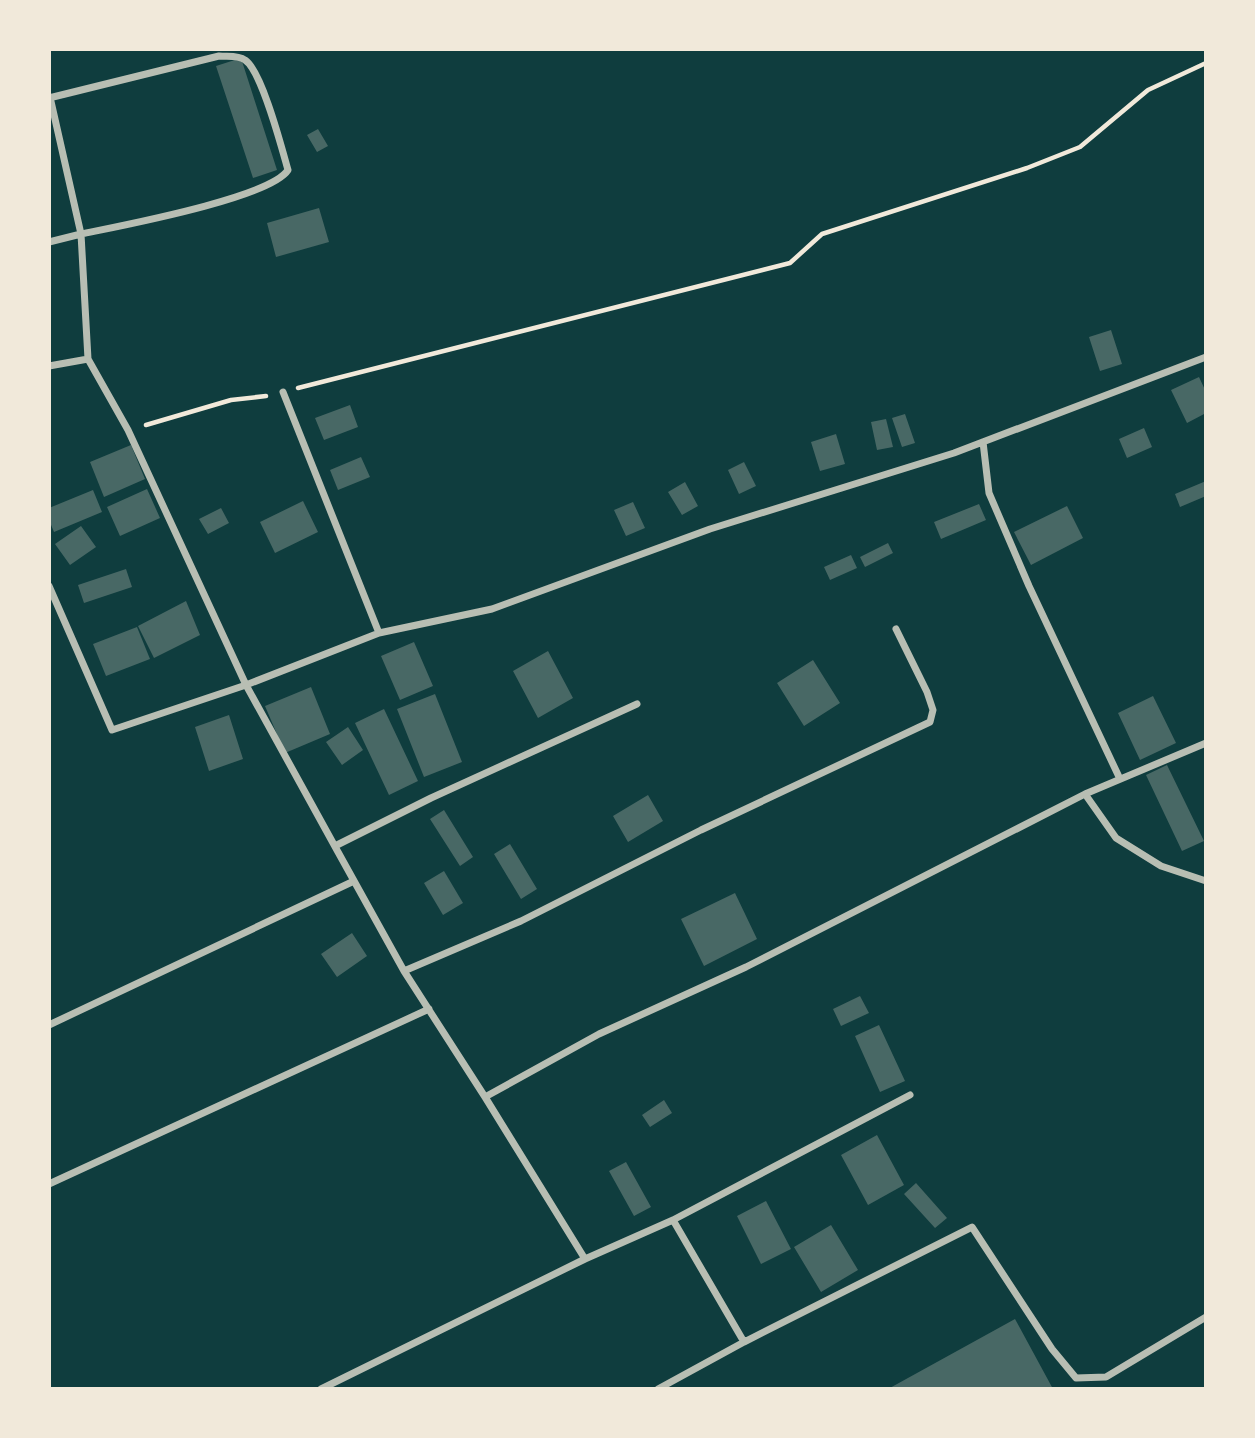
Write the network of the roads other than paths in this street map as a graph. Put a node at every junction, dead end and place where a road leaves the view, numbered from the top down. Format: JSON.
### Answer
{"nodes":[{"id":1,"x":50,"y":98,"type":"edge"},
{"id":2,"x":81,"y":234,"type":"junction"},
{"id":3,"x":49,"y":242,"type":"edge"},
{"id":4,"x":1206,"y":357,"type":"edge"},
{"id":5,"x":88,"y":359,"type":"junction"},
{"id":6,"x":49,"y":366,"type":"edge"},
{"id":7,"x":283,"y":392,"type":"road end"},
{"id":8,"x":983,"y":442,"type":"junction"},
{"id":9,"x":49,"y":586,"type":"edge"},
{"id":10,"x":895,"y":629,"type":"dead end"},
{"id":11,"x":379,"y":633,"type":"junction"},
{"id":12,"x":246,"y":685,"type":"junction"},
{"id":13,"x":637,"y":704,"type":"dead end"},
{"id":14,"x":1206,"y":743,"type":"edge"},
{"id":15,"x":1120,"y":779,"type":"junction"},
{"id":16,"x":1085,"y":794,"type":"junction"},
{"id":17,"x":335,"y":846,"type":"junction"},
{"id":18,"x":354,"y":881,"type":"junction"},
{"id":19,"x":1206,"y":881,"type":"edge"},
{"id":20,"x":404,"y":971,"type":"junction"},
{"id":21,"x":429,"y":1009,"type":"junction"},
{"id":22,"x":49,"y":1025,"type":"edge"},
{"id":23,"x":910,"y":1095,"type":"dead end"},
{"id":24,"x":485,"y":1097,"type":"junction"},
{"id":25,"x":49,"y":1184,"type":"edge"},
{"id":26,"x":673,"y":1220,"type":"junction"},
{"id":27,"x":585,"y":1259,"type":"junction"},
{"id":28,"x":1206,"y":1317,"type":"edge"},
{"id":29,"x":744,"y":1342,"type":"junction"},
{"id":30,"x":321,"y":1389,"type":"edge"},
{"id":31,"x":658,"y":1389,"type":"edge"}],
"edges":[{"from":1,"to":2,"type":"street"},
{"from":1,"to":2,"type":"street"},
{"from":2,"to":3,"type":"street"},
{"from":2,"to":5,"type":"street"},
{"from":4,"to":8,"type":"street"},
{"from":5,"to":6,"type":"street"},
{"from":5,"to":12,"type":"street"},
{"from":7,"to":11,"type":"street"},
{"from":8,"to":11,"type":"street"},
{"from":8,"to":15,"type":"street"},
{"from":9,"to":12,"type":"street"},
{"from":10,"to":20,"type":"street"},
{"from":11,"to":12,"type":"street"},
{"from":12,"to":17,"type":"street"},
{"from":13,"to":17,"type":"street"},
{"from":14,"to":15,"type":"street"},
{"from":15,"to":16,"type":"street"},
{"from":16,"to":19,"type":"street"},
{"from":16,"to":24,"type":"street"},
{"from":17,"to":18,"type":"street"},
{"from":18,"to":20,"type":"street"},
{"from":18,"to":22,"type":"street"},
{"from":20,"to":21,"type":"street"},
{"from":21,"to":24,"type":"street"},
{"from":21,"to":25,"type":"street"},
{"from":23,"to":26,"type":"street"},
{"from":24,"to":27,"type":"street"},
{"from":26,"to":27,"type":"street"},
{"from":26,"to":29,"type":"street"},
{"from":27,"to":30,"type":"street"},
{"from":28,"to":29,"type":"street"},
{"from":29,"to":31,"type":"street"}]}
